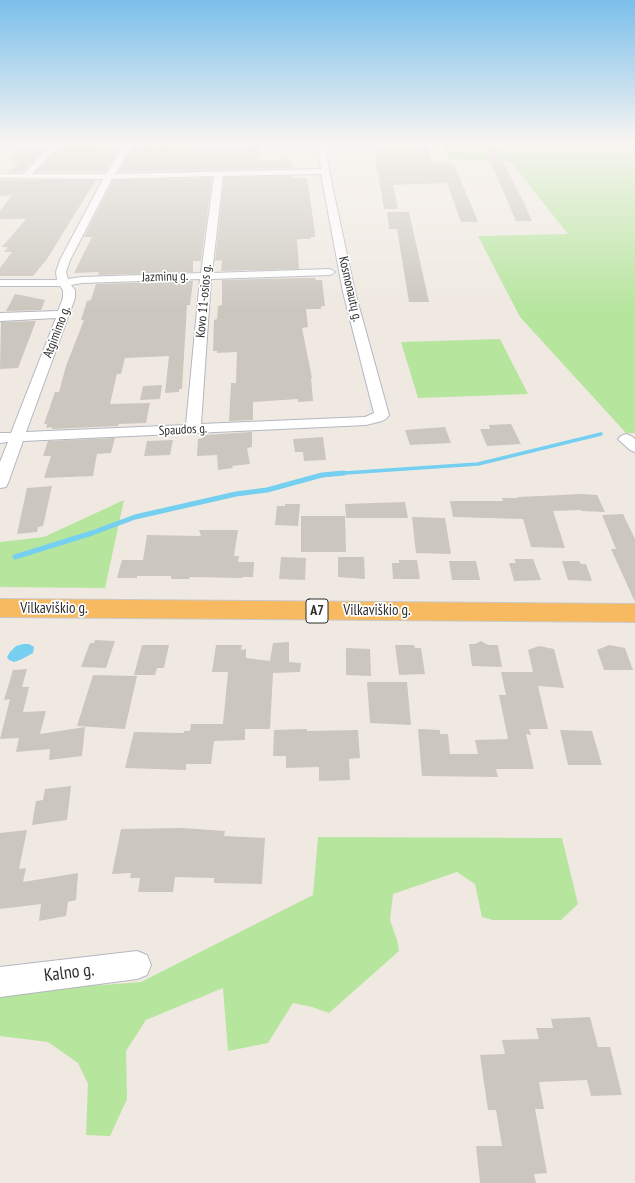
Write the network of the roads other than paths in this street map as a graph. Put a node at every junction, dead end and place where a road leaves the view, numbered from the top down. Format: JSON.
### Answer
{"nodes":[{"id":1,"x":97,"y":199,"type":"edge"},
{"id":2,"x":216,"y":199,"type":"edge"},
{"id":3,"x":331,"y":199,"type":"edge"},
{"id":4,"x":330,"y":272,"type":"dead end"},
{"id":5,"x":206,"y":276,"type":"junction"},
{"id":6,"x":0,"y":283,"type":"edge"},
{"id":7,"x":63,"y":283,"type":"junction"},
{"id":8,"x":63,"y":314,"type":"junction"},
{"id":9,"x":0,"y":317,"type":"edge"},
{"id":10,"x":366,"y":421,"type":"joint"},
{"id":11,"x":193,"y":429,"type":"junction"},
{"id":12,"x":0,"y":438,"type":"edge"},
{"id":13,"x":17,"y":438,"type":"junction"},
{"id":14,"x":0,"y":484,"type":"edge"},
{"id":15,"x":0,"y":608,"type":"edge"},
{"id":16,"x":635,"y":613,"type":"edge"},
{"id":17,"x":137,"y":965,"type":"dead end"},
{"id":18,"x":0,"y":982,"type":"edge"}],
"edges":[{"from":1,"to":7,"type":"street","name":"Atgimimo g."},
{"from":2,"to":5,"type":"street","name":"Kovo 11-osios g."},
{"from":3,"to":10,"type":"street","name":"Kosmonautų g."},
{"from":4,"to":5,"type":"street","name":"Jazminų g."},
{"from":5,"to":7,"type":"street","name":"Jazminų g."},
{"from":5,"to":11,"type":"street","name":"Kovo 11-osios g."},
{"from":6,"to":7,"type":"street","name":"Jazminų g."},
{"from":7,"to":8,"type":"street","name":"Atgimimo g."},
{"from":8,"to":9,"type":"street"},
{"from":8,"to":13,"type":"street","name":"Atgimimo g."},
{"from":10,"to":11,"type":"street","name":"Spaudos g."},
{"from":11,"to":13,"type":"street","name":"Spaudos g."},
{"from":12,"to":13,"type":"street","name":"Spaudos g."},
{"from":13,"to":14,"type":"street","name":"Atgimimo g."},
{"from":15,"to":16,"type":"highway","name":"Vilkaviškio g.","number":"A7"},
{"from":17,"to":18,"type":"street","name":"Kalno g."}]}
